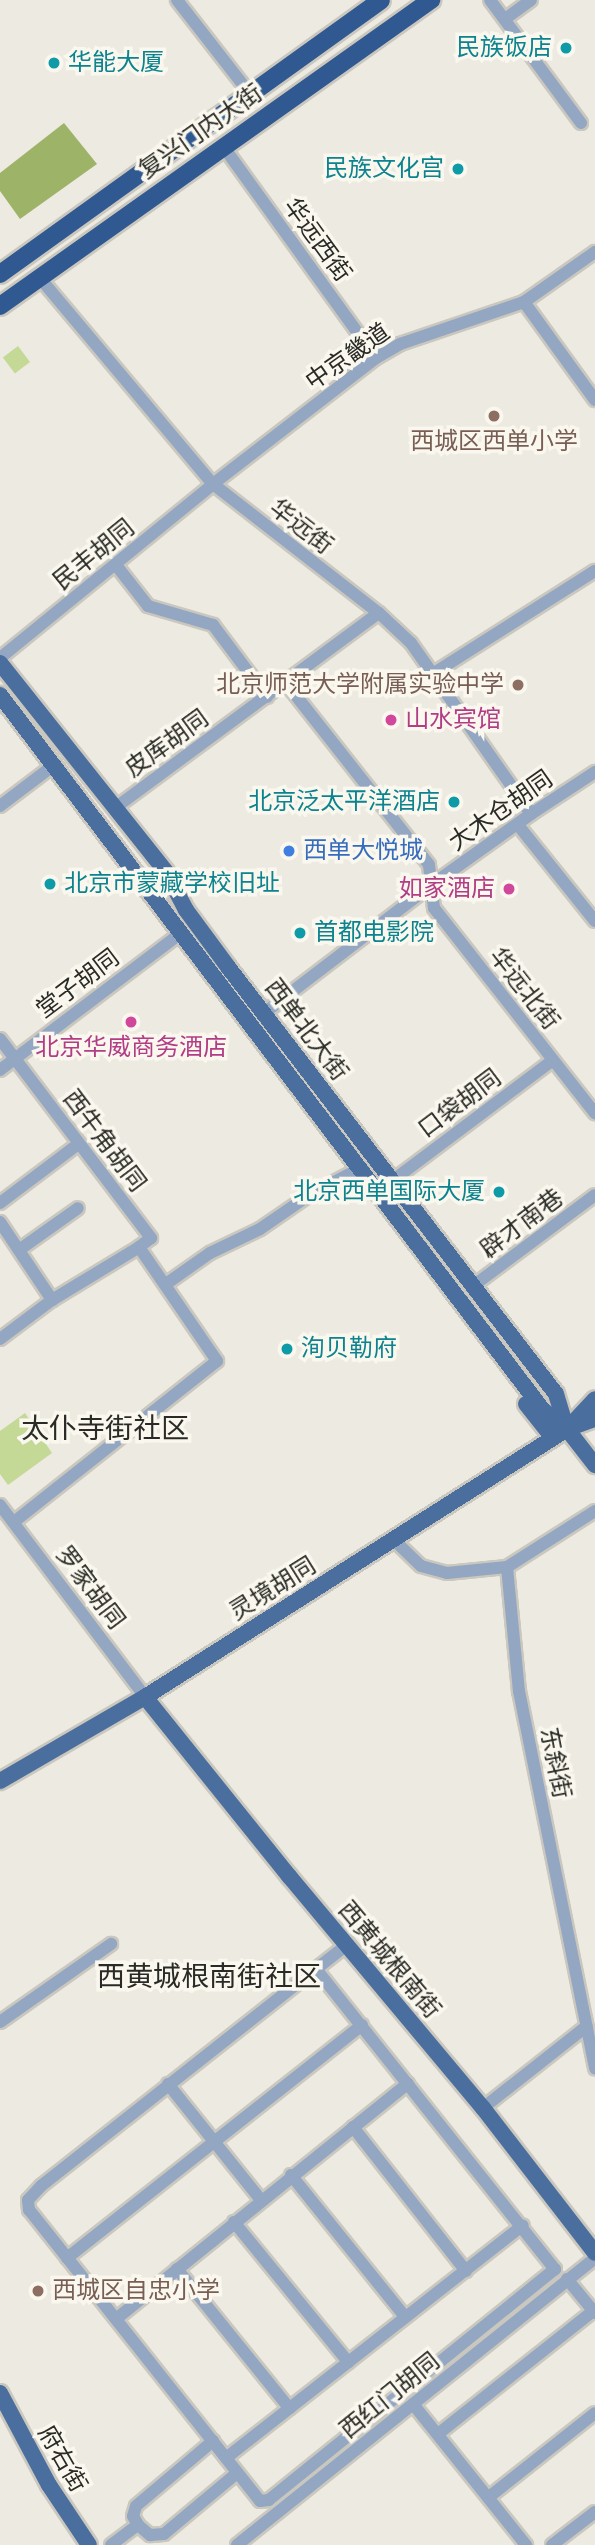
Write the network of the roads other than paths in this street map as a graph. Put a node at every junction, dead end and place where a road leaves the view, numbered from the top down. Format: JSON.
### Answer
{"nodes":[{"id":1,"x":177,"y":0,"type":"edge"},
{"id":2,"x":381,"y":0,"type":"edge"},
{"id":3,"x":431,"y":0,"type":"edge"},
{"id":4,"x":490,"y":0,"type":"edge"},
{"id":5,"x":531,"y":0,"type":"edge"},
{"id":6,"x":505,"y":19,"type":"junction"},
{"id":7,"x":251,"y":94,"type":"junction"},
{"id":8,"x":581,"y":123,"type":"dead end"},
{"id":9,"x":223,"y":146,"type":"junction"},
{"id":10,"x":595,"y":252,"type":"edge"},
{"id":11,"x":0,"y":274,"type":"edge"},
{"id":12,"x":39,"y":277,"type":"junction"},
{"id":13,"x":524,"y":302,"type":"junction"},
{"id":14,"x":0,"y":306,"type":"edge"},
{"id":15,"x":376,"y":358,"type":"junction"},
{"id":16,"x":595,"y":400,"type":"edge"},
{"id":17,"x":213,"y":484,"type":"junction"},
{"id":18,"x":116,"y":565,"type":"junction"},
{"id":19,"x":595,"y":571,"type":"edge"},
{"id":20,"x":379,"y":613,"type":"junction"},
{"id":21,"x":0,"y":658,"type":"edge"},
{"id":22,"x":0,"y":663,"type":"edge"},
{"id":23,"x":434,"y":673,"type":"junction"},
{"id":24,"x":286,"y":683,"type":"junction"},
{"id":25,"x":0,"y":695,"type":"edge"},
{"id":26,"x":267,"y":697,"type":"junction"},
{"id":27,"x":54,"y":765,"type":"junction"},
{"id":28,"x":595,"y":772,"type":"edge"},
{"id":29,"x":0,"y":806,"type":"edge"},
{"id":30,"x":115,"y":808,"type":"junction"},
{"id":31,"x":531,"y":814,"type":"junction"},
{"id":32,"x":518,"y":825,"type":"junction"},
{"id":33,"x":430,"y":886,"type":"junction"},
{"id":34,"x":595,"y":921,"type":"edge"},
{"id":35,"x":181,"y":933,"type":"junction"},
{"id":36,"x":264,"y":1013,"type":"junction"},
{"id":37,"x":0,"y":1038,"type":"edge"},
{"id":38,"x":15,"y":1058,"type":"junction"},
{"id":39,"x":553,"y":1060,"type":"junction"},
{"id":40,"x":0,"y":1070,"type":"edge"},
{"id":41,"x":595,"y":1113,"type":"edge"},
{"id":42,"x":77,"y":1145,"type":"dead end"},
{"id":43,"x":359,"y":1169,"type":"junction"},
{"id":44,"x":392,"y":1181,"type":"junction"},
{"id":45,"x":595,"y":1195,"type":"edge"},
{"id":46,"x":0,"y":1203,"type":"edge"},
{"id":47,"x":78,"y":1208,"type":"dead end"},
{"id":48,"x":0,"y":1222,"type":"edge"},
{"id":49,"x":139,"y":1247,"type":"junction"},
{"id":50,"x":19,"y":1250,"type":"junction"},
{"id":51,"x":166,"y":1284,"type":"junction"},
{"id":52,"x":473,"y":1286,"type":"junction"},
{"id":53,"x":52,"y":1300,"type":"junction"},
{"id":54,"x":468,"y":1310,"type":"junction"},
{"id":55,"x":0,"y":1339,"type":"edge"},
{"id":56,"x":595,"y":1399,"type":"edge"},
{"id":57,"x":595,"y":1419,"type":"edge"},
{"id":58,"x":567,"y":1429,"type":"junction"},
{"id":59,"x":553,"y":1438,"type":"junction"},
{"id":60,"x":595,"y":1465,"type":"edge"},
{"id":61,"x":0,"y":1505,"type":"edge"},
{"id":62,"x":595,"y":1511,"type":"edge"},
{"id":63,"x":14,"y":1522,"type":"junction"},
{"id":64,"x":394,"y":1540,"type":"junction"},
{"id":65,"x":507,"y":1567,"type":"junction"},
{"id":66,"x":145,"y":1697,"type":"junction"},
{"id":67,"x":0,"y":1781,"type":"edge"},
{"id":68,"x":111,"y":1944,"type":"dead end"},
{"id":69,"x":347,"y":1945,"type":"junction"},
{"id":70,"x":316,"y":1969,"type":"junction"},
{"id":71,"x":0,"y":2022,"type":"edge"},
{"id":72,"x":362,"y":2025,"type":"junction"},
{"id":73,"x":587,"y":2026,"type":"junction"},
{"id":74,"x":595,"y":2068,"type":"edge"},
{"id":75,"x":408,"y":2083,"type":"junction"},
{"id":76,"x":168,"y":2084,"type":"junction"},
{"id":77,"x":483,"y":2108,"type":"junction"},
{"id":78,"x":353,"y":2127,"type":"junction"},
{"id":79,"x":214,"y":2141,"type":"junction"},
{"id":80,"x":291,"y":2175,"type":"junction"},
{"id":81,"x":261,"y":2200,"type":"junction"},
{"id":82,"x":234,"y":2222,"type":"junction"},
{"id":83,"x":523,"y":2225,"type":"junction"},
{"id":84,"x":595,"y":2255,"type":"edge"},
{"id":85,"x":67,"y":2258,"type":"junction"},
{"id":86,"x":177,"y":2269,"type":"junction"},
{"id":87,"x":466,"y":2271,"type":"junction"},
{"id":88,"x":567,"y":2279,"type":"junction"},
{"id":89,"x":594,"y":2312,"type":"edge"},
{"id":90,"x":405,"y":2317,"type":"junction"},
{"id":91,"x":116,"y":2319,"type":"junction"},
{"id":92,"x":348,"y":2362,"type":"junction"},
{"id":93,"x":0,"y":2393,"type":"edge"},
{"id":94,"x":413,"y":2404,"type":"junction"},
{"id":95,"x":289,"y":2408,"type":"junction"},
{"id":96,"x":595,"y":2413,"type":"edge"},
{"id":97,"x":438,"y":2434,"type":"junction"},
{"id":98,"x":213,"y":2441,"type":"junction"},
{"id":99,"x":226,"y":2458,"type":"junction"},
{"id":100,"x":237,"y":2473,"type":"junction"},
{"id":101,"x":489,"y":2497,"type":"junction"},
{"id":102,"x":595,"y":2512,"type":"edge"},
{"id":103,"x":138,"y":2525,"type":"junction"},
{"id":104,"x":89,"y":2545,"type":"edge"},
{"id":105,"x":111,"y":2545,"type":"edge"},
{"id":106,"x":237,"y":2545,"type":"edge"},
{"id":107,"x":526,"y":2545,"type":"edge"},
{"id":108,"x":552,"y":2545,"type":"edge"}],
"edges":[{"from":1,"to":7,"type":"street"},
{"from":2,"to":7,"type":"highway","name":"复兴门内大街"},
{"from":3,"to":9,"type":"highway","name":"复兴门内大街"},
{"from":4,"to":6,"type":"street"},
{"from":5,"to":6,"type":"street"},
{"from":6,"to":8,"type":"street"},
{"from":7,"to":11,"type":"highway","name":"复兴门内大街"},
{"from":9,"to":12,"type":"highway","name":"复兴门内大街"},
{"from":9,"to":15,"type":"street","name":"华远西街"},
{"from":10,"to":13,"type":"street","name":"中京畿道"},
{"from":12,"to":14,"type":"highway","name":"复兴门内大街"},
{"from":12,"to":17,"type":"street","name":"华远街"},
{"from":13,"to":15,"type":"street","name":"中京畿道"},
{"from":13,"to":16,"type":"street"},
{"from":15,"to":17,"type":"street","name":"中京畿道"},
{"from":17,"to":18,"type":"street","name":"民丰胡同"},
{"from":17,"to":20,"type":"street","name":"华远街"},
{"from":18,"to":21,"type":"street","name":"民丰胡同"},
{"from":18,"to":26,"type":"street"},
{"from":19,"to":23,"type":"street"},
{"from":20,"to":23,"type":"street","name":"华远街"},
{"from":20,"to":24,"type":"street","name":"皮库胡同"},
{"from":22,"to":30,"type":"main road","name":"西单北大街"},
{"from":23,"to":31,"type":"street","name":"华远街"},
{"from":24,"to":26,"type":"street","name":"皮库胡同"},
{"from":24,"to":33,"type":"street","name":"华远北街"},
{"from":25,"to":27,"type":"main road","name":"西单北大街"},
{"from":26,"to":30,"type":"street","name":"皮库胡同"},
{"from":27,"to":29,"type":"street"},
{"from":27,"to":35,"type":"main road","name":"西单北大街"},
{"from":28,"to":31,"type":"street","name":"大木仓胡同"},
{"from":30,"to":36,"type":"main road","name":"西单北大街"},
{"from":31,"to":32,"type":"street","name":"大木仓胡同"},
{"from":32,"to":33,"type":"street","name":"大木仓胡同"},
{"from":32,"to":34,"type":"street"},
{"from":33,"to":36,"type":"street","name":"大木仓胡同"},
{"from":33,"to":39,"type":"street","name":"华远北街"},
{"from":35,"to":38,"type":"street","name":"堂子胡同"},
{"from":35,"to":43,"type":"main road","name":"西单北大街"},
{"from":36,"to":44,"type":"main road","name":"西单北大街"},
{"from":37,"to":38,"type":"street"},
{"from":38,"to":40,"type":"street","name":"堂子胡同"},
{"from":38,"to":49,"type":"street","name":"西牛角胡同"},
{"from":39,"to":41,"type":"street","name":"华远北街"},
{"from":39,"to":44,"type":"street","name":"口袋胡同"},
{"from":42,"to":46,"type":"street"},
{"from":43,"to":51,"type":"street"},
{"from":43,"to":54,"type":"main road","name":"西单北大街"},
{"from":44,"to":52,"type":"main road","name":"西单北大街"},
{"from":45,"to":52,"type":"street","name":"辟才南巷"},
{"from":47,"to":50,"type":"street"},
{"from":48,"to":50,"type":"street"},
{"from":49,"to":51,"type":"street"},
{"from":49,"to":53,"type":"street"},
{"from":50,"to":53,"type":"street"},
{"from":51,"to":63,"type":"street"},
{"from":52,"to":58,"type":"main road","name":"西单北大街"},
{"from":53,"to":55,"type":"street"},
{"from":54,"to":58,"type":"main road","name":"西单北大街"},
{"from":54,"to":59,"type":"main road"},
{"from":56,"to":58,"type":"main road"},
{"from":57,"to":58,"type":"main road"},
{"from":58,"to":59,"type":"main road","name":"灵境胡同"},
{"from":58,"to":60,"type":"main road","name":"西单北大街"},
{"from":59,"to":64,"type":"main road","name":"灵境胡同"},
{"from":61,"to":63,"type":"street","name":"罗家胡同"},
{"from":62,"to":65,"type":"street"},
{"from":63,"to":66,"type":"street","name":"罗家胡同"},
{"from":64,"to":65,"type":"street"},
{"from":64,"to":66,"type":"main road","name":"灵境胡同"},
{"from":65,"to":73,"type":"street","name":"东斜街"},
{"from":66,"to":67,"type":"main road","name":"灵境胡同"},
{"from":66,"to":69,"type":"main road","name":"西黄城根南街"},
{"from":68,"to":71,"type":"street"},
{"from":69,"to":70,"type":"street"},
{"from":69,"to":77,"type":"main road","name":"西黄城根南街"},
{"from":70,"to":72,"type":"street"},
{"from":70,"to":76,"type":"street"},
{"from":72,"to":75,"type":"street"},
{"from":72,"to":79,"type":"street"},
{"from":73,"to":74,"type":"street","name":"东斜街"},
{"from":73,"to":77,"type":"street"},
{"from":75,"to":78,"type":"street"},
{"from":75,"to":83,"type":"street"},
{"from":76,"to":79,"type":"street"},
{"from":76,"to":85,"type":"street"},
{"from":77,"to":84,"type":"main road","name":"西黄城根南街"},
{"from":78,"to":80,"type":"street"},
{"from":78,"to":87,"type":"street"},
{"from":79,"to":81,"type":"street"},
{"from":79,"to":85,"type":"street"},
{"from":80,"to":81,"type":"street"},
{"from":80,"to":90,"type":"street"},
{"from":81,"to":82,"type":"street"},
{"from":82,"to":86,"type":"street"},
{"from":82,"to":92,"type":"street"},
{"from":83,"to":87,"type":"street"},
{"from":83,"to":100,"type":"street"},
{"from":84,"to":88,"type":"street","name":"西红门胡同"},
{"from":85,"to":91,"type":"street"},
{"from":86,"to":91,"type":"street"},
{"from":86,"to":95,"type":"street"},
{"from":87,"to":90,"type":"street"},
{"from":88,"to":89,"type":"street"},
{"from":88,"to":94,"type":"street","name":"西红门胡同"},
{"from":89,"to":97,"type":"street"},
{"from":90,"to":92,"type":"street"},
{"from":91,"to":98,"type":"street"},
{"from":92,"to":95,"type":"street"},
{"from":93,"to":104,"type":"main road","name":"府右街"},
{"from":94,"to":97,"type":"street"},
{"from":94,"to":106,"type":"street","name":"西红门胡同"},
{"from":95,"to":99,"type":"street"},
{"from":96,"to":101,"type":"street"},
{"from":97,"to":101,"type":"street"},
{"from":98,"to":99,"type":"street"},
{"from":98,"to":103,"type":"street"},
{"from":99,"to":100,"type":"street"},
{"from":100,"to":103,"type":"street"},
{"from":101,"to":107,"type":"street"},
{"from":102,"to":108,"type":"street"},
{"from":103,"to":105,"type":"street"}]}
